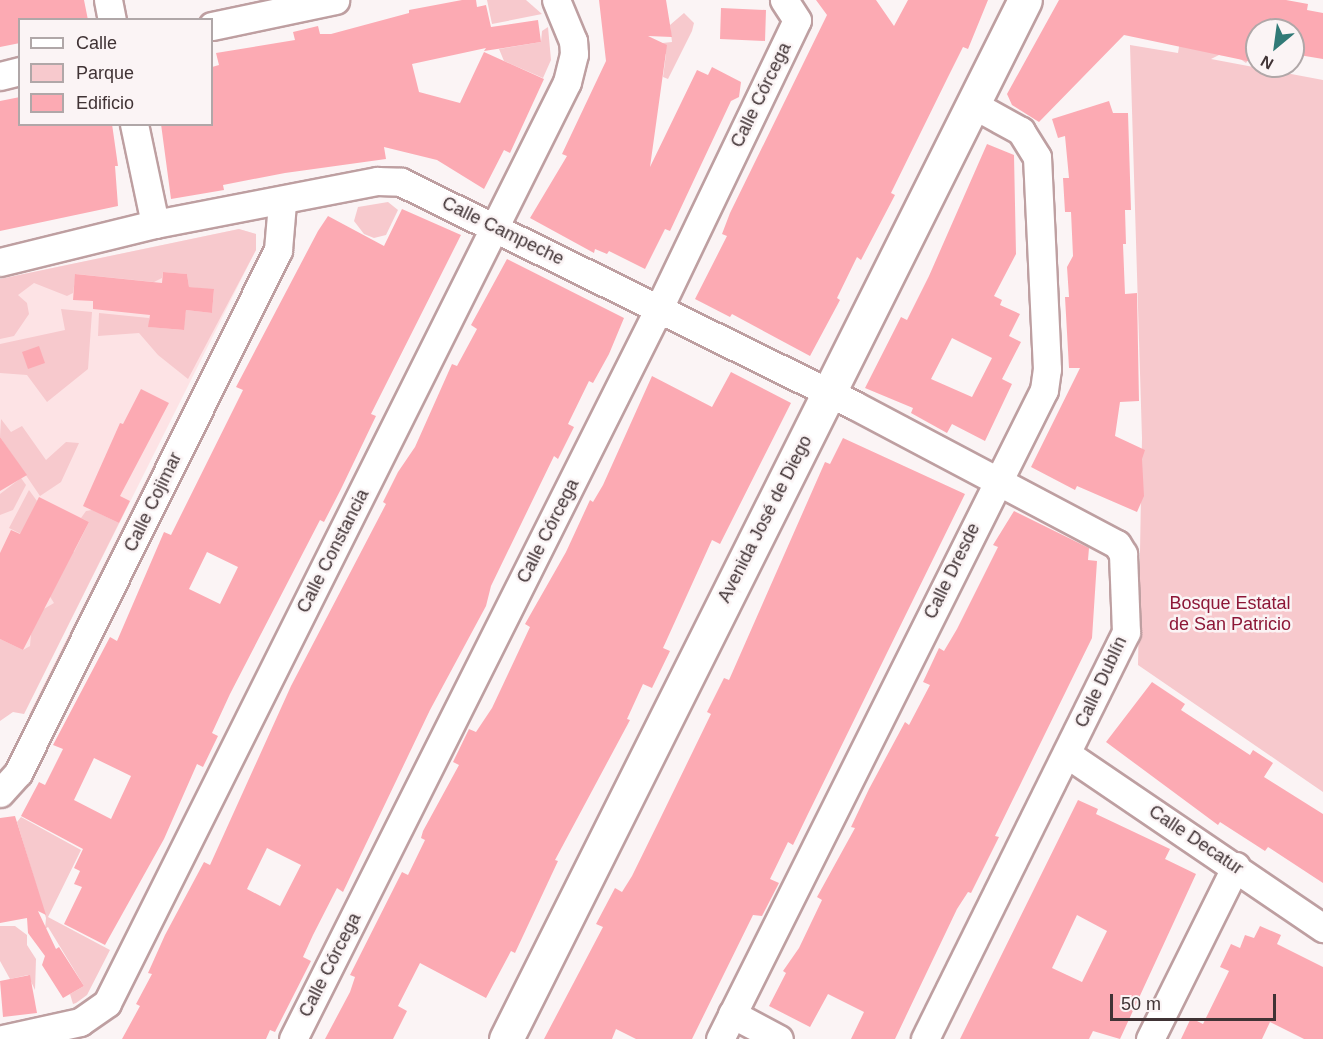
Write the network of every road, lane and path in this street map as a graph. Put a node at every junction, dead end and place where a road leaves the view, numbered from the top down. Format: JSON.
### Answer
{"nodes":[{"id":1,"x":108,"y":0,"type":"edge"},
{"id":2,"x":335,"y":0,"type":"edge"},
{"id":3,"x":556,"y":0,"type":"edge"},
{"id":4,"x":1025,"y":0,"type":"edge"},
{"id":5,"x":791,"y":10,"type":"edge"},
{"id":6,"x":112,"y":18,"type":"edge"},
{"id":7,"x":213,"y":26,"type":"edge"},
{"id":8,"x":18,"y":72,"type":"edge"},
{"id":9,"x":0,"y":76,"type":"edge"},
{"id":10,"x":972,"y":104,"type":"junction"},
{"id":11,"x":134,"y":126,"type":"edge"},
{"id":12,"x":282,"y":203,"type":"junction"},
{"id":13,"x":155,"y":224,"type":"junction"},
{"id":14,"x":495,"y":225,"type":"junction"},
{"id":15,"x":0,"y":262,"type":"edge"},
{"id":16,"x":659,"y":308,"type":"junction"},
{"id":17,"x":829,"y":392,"type":"junction"},
{"id":18,"x":998,"y":477,"type":"junction"},
{"id":19,"x":1067,"y":754,"type":"junction"},
{"id":20,"x":0,"y":793,"type":"edge"},
{"id":21,"x":1236,"y":866,"type":"junction"},
{"id":22,"x":1323,"y":928,"type":"edge"},
{"id":23,"x":732,"y":1014,"type":"junction"},
{"id":24,"x":3,"y":1039,"type":"edge"},
{"id":25,"x":293,"y":1039,"type":"edge"},
{"id":26,"x":506,"y":1039,"type":"edge"},
{"id":27,"x":720,"y":1039,"type":"edge"},
{"id":28,"x":779,"y":1039,"type":"edge"},
{"id":29,"x":925,"y":1039,"type":"edge"},
{"id":30,"x":1150,"y":1039,"type":"edge"}],
"edges":[{"from":1,"to":6,"type":"street"},
{"from":2,"to":7,"type":"street"},
{"from":3,"to":14,"type":"street","name":"Calle Constancia"},
{"from":4,"to":10,"type":"main road","name":"Avenida José de Diego"},
{"from":5,"to":16,"type":"street","name":"Calle Córcega"},
{"from":8,"to":9,"type":"street"},
{"from":10,"to":17,"type":"main road","name":"Avenida José de Diego"},
{"from":10,"to":18,"type":"street","name":"Calle Dresde"},
{"from":11,"to":13,"type":"street"},
{"from":12,"to":13,"type":"street","name":"Calle Campeche"},
{"from":12,"to":14,"type":"street","name":"Calle Campeche"},
{"from":12,"to":20,"type":"street","name":"Calle Cojimar"},
{"from":13,"to":15,"type":"street","name":"Calle Campeche"},
{"from":14,"to":16,"type":"street","name":"Calle Campeche"},
{"from":14,"to":24,"type":"street","name":"Calle Constancia"},
{"from":16,"to":17,"type":"street","name":"Calle Campeche"},
{"from":16,"to":25,"type":"street","name":"Calle Córcega"},
{"from":17,"to":18,"type":"street","name":"Calle Dublín"},
{"from":17,"to":26,"type":"main road","name":"Avenida José de Diego"},
{"from":18,"to":19,"type":"street","name":"Calle Dublín"},
{"from":18,"to":23,"type":"street","name":"Calle Dresde"},
{"from":19,"to":21,"type":"street","name":"Calle Decatur"},
{"from":19,"to":29,"type":"street","name":"Calle Dublín"},
{"from":21,"to":22,"type":"street","name":"Calle Decatur"},
{"from":21,"to":30,"type":"street"},
{"from":23,"to":27,"type":"street","name":"Calle Dresde"},
{"from":23,"to":28,"type":"street"}]}
